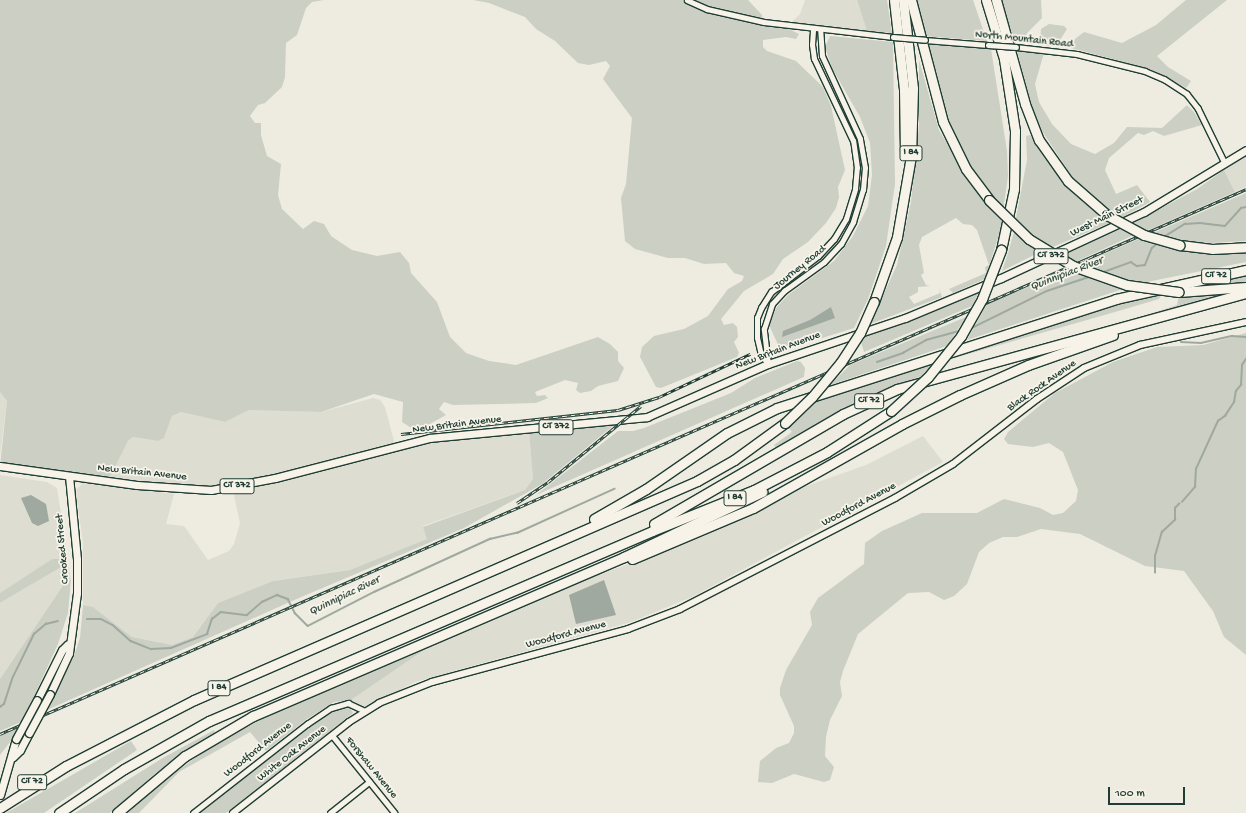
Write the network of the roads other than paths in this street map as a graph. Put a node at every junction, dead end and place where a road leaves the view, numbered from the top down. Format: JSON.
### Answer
{"nodes":[{"id":1,"x":686,"y":0,"type":"edge"},
{"id":2,"x":894,"y":0,"type":"edge"},
{"id":3,"x":904,"y":0,"type":"edge"},
{"id":4,"x":911,"y":0,"type":"edge"},
{"id":5,"x":986,"y":0,"type":"edge"},
{"id":6,"x":996,"y":0,"type":"edge"},
{"id":7,"x":813,"y":30,"type":"junction"},
{"id":8,"x":820,"y":30,"type":"junction"},
{"id":9,"x":1246,"y":150,"type":"edge"},
{"id":10,"x":1225,"y":163,"type":"junction"},
{"id":11,"x":907,"y":183,"type":"junction"},
{"id":12,"x":1246,"y":247,"type":"edge"},
{"id":13,"x":1246,"y":270,"type":"edge"},
{"id":14,"x":1246,"y":286,"type":"edge"},
{"id":15,"x":1246,"y":294,"type":"edge"},
{"id":16,"x":1199,"y":306,"type":"junction"},
{"id":17,"x":905,"y":318,"type":"joint"},
{"id":18,"x":1246,"y":322,"type":"edge"},
{"id":19,"x":768,"y":364,"type":"junction"},
{"id":20,"x":827,"y":452,"type":"junction"},
{"id":21,"x":953,"y":464,"type":"joint"},
{"id":22,"x":0,"y":466,"type":"edge"},
{"id":23,"x":69,"y":476,"type":"junction"},
{"id":24,"x":539,"y":548,"type":"junction"},
{"id":25,"x":569,"y":566,"type":"junction"},
{"id":26,"x":576,"y":578,"type":"junction"},
{"id":27,"x":68,"y":644,"type":"junction"},
{"id":28,"x":365,"y":711,"type":"junction"},
{"id":29,"x":332,"y":735,"type":"junction"},
{"id":30,"x":13,"y":757,"type":"junction"},
{"id":31,"x":66,"y":766,"type":"junction"},
{"id":32,"x":369,"y":782,"type":"junction"},
{"id":33,"x":91,"y":790,"type":"junction"},
{"id":34,"x":0,"y":795,"type":"edge"},
{"id":35,"x":0,"y":801,"type":"edge"},
{"id":36,"x":0,"y":808,"type":"edge"},
{"id":37,"x":50,"y":813,"type":"edge"},
{"id":38,"x":59,"y":813,"type":"edge"},
{"id":39,"x":117,"y":813,"type":"edge"},
{"id":40,"x":193,"y":813,"type":"edge"},
{"id":41,"x":233,"y":813,"type":"edge"},
{"id":42,"x":330,"y":813,"type":"edge"},
{"id":43,"x":395,"y":813,"type":"edge"}],
"edges":[{"from":1,"to":7,"type":"street","name":"North Mountain Road"},
{"from":2,"to":11,"type":"highway"},
{"from":3,"to":11,"type":"highway","number":"I 84"},
{"from":4,"to":14,"type":"highway","bridge":true},
{"from":5,"to":20,"type":"highway","number":"I 84","bridge":true},
{"from":6,"to":12,"type":"highway","bridge":true},
{"from":7,"to":8,"type":"street","name":"North Mountain Road"},
{"from":7,"to":19,"type":"street","name":"Journey Road"},
{"from":8,"to":10,"type":"street","name":"North Mountain Road","bridge":true},
{"from":8,"to":19,"type":"street","name":"Journey Road"},
{"from":9,"to":10,"type":"main road","name":"West Main Street","number":"CT 372"},
{"from":10,"to":17,"type":"main road","name":"West Main Street","number":"CT 372"},
{"from":11,"to":24,"type":"highway","number":"I 84","bridge":true},
{"from":13,"to":24,"type":"highway","number":"CT 72"},
{"from":15,"to":16,"type":"highway","number":"CT 72"},
{"from":16,"to":25,"type":"highway","number":"CT 72"},
{"from":16,"to":26,"type":"highway"},
{"from":17,"to":19,"type":"main road","name":"New Britain Avenue","number":"CT 372"},
{"from":18,"to":21,"type":"street","name":"Black Rock Avenue"},
{"from":19,"to":23,"type":"main road","name":"New Britain Avenue","number":"CT 372"},
{"from":20,"to":25,"type":"highway","number":"I 84"},
{"from":20,"to":26,"type":"highway"},
{"from":21,"to":28,"type":"street","name":"Woodford Avenue"},
{"from":22,"to":23,"type":"main road","name":"New Britain Avenue","number":"CT 372"},
{"from":23,"to":27,"type":"main road","name":"Crooked Street"},
{"from":24,"to":31,"type":"highway","number":"I 84"},
{"from":25,"to":33,"type":"highway","number":"I 84"},
{"from":26,"to":39,"type":"highway"},
{"from":27,"to":30,"type":"main road","name":"Crooked Street","bridge":true},
{"from":27,"to":30,"type":"main road","name":"Crooked Street","bridge":true},
{"from":28,"to":29,"type":"street","name":"White Oak Avenue"},
{"from":28,"to":40,"type":"street","name":"Woodford Avenue"},
{"from":29,"to":32,"type":"street","name":"Forshaw Avenue"},
{"from":29,"to":41,"type":"street","name":"White Oak Avenue"},
{"from":30,"to":34,"type":"main road","name":"Crooked Street"},
{"from":31,"to":35,"type":"highway","number":"CT 72"},
{"from":31,"to":36,"type":"highway","number":"I 84"},
{"from":32,"to":42,"type":"street"},
{"from":32,"to":43,"type":"street","name":"Forshaw Avenue"},
{"from":33,"to":37,"type":"highway"},
{"from":33,"to":38,"type":"highway","number":"I 84"}]}
